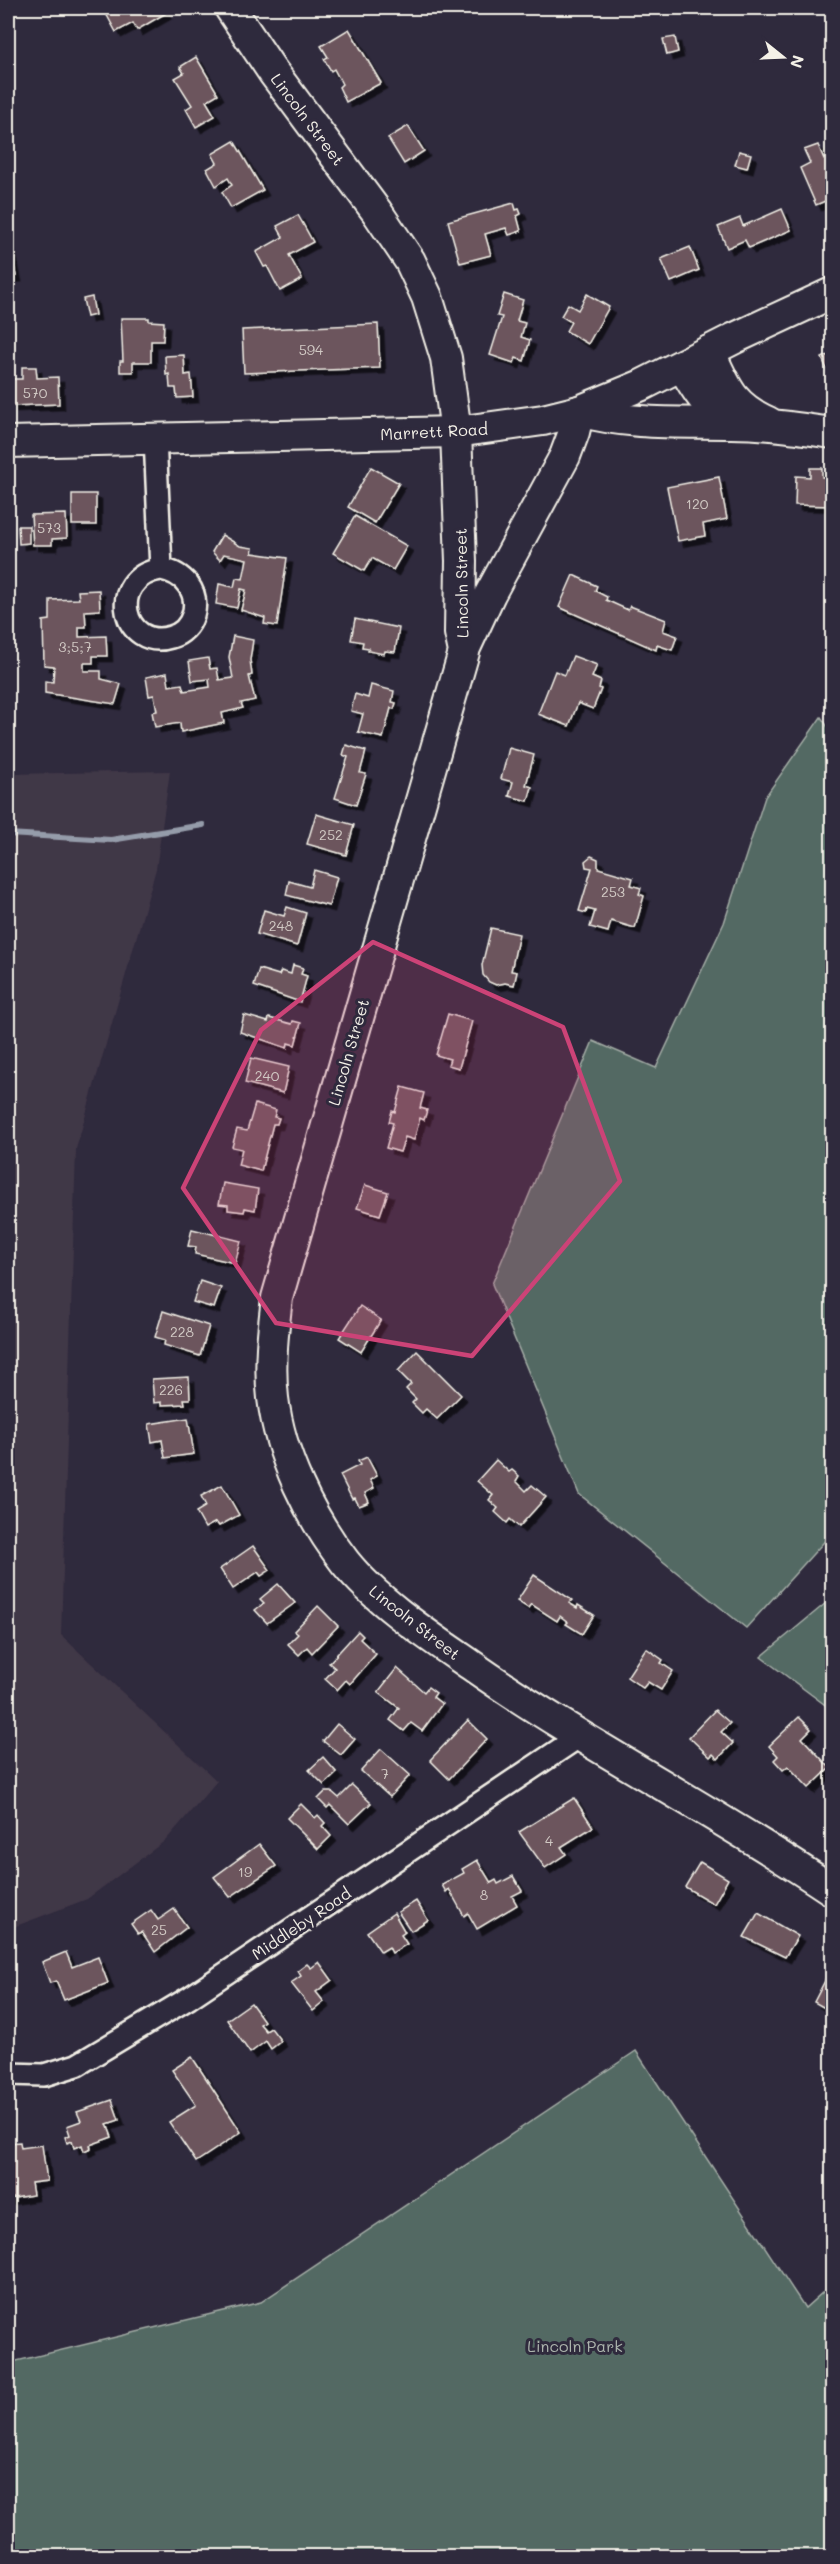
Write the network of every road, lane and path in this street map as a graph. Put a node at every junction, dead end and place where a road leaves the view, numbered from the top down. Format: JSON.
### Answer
{"nodes":[{"id":1,"x":230,"y":8,"type":"edge"},
{"id":2,"x":832,"y":293,"type":"edge"},
{"id":3,"x":710,"y":351,"type":"junction"},
{"id":4,"x":682,"y":365,"type":"junction"},
{"id":5,"x":579,"y":411,"type":"junction"},
{"id":6,"x":733,"y":423,"type":"junction"},
{"id":7,"x":774,"y":425,"type":"junction"},
{"id":8,"x":456,"y":432,"type":"junction"},
{"id":9,"x":832,"y":433,"type":"edge"},
{"id":10,"x":155,"y":438,"type":"junction"},
{"id":11,"x":8,"y":442,"type":"edge"},
{"id":12,"x":161,"y":569,"type":"dead end"},
{"id":13,"x":464,"y":652,"type":"junction"},
{"id":14,"x":580,"y":1736,"type":"junction"},
{"id":15,"x":832,"y":1890,"type":"edge"},
{"id":16,"x":8,"y":2074,"type":"edge"}],
"edges":[{"from":1,"to":8,"type":"street","name":"Lincoln Street"},
{"from":2,"to":3,"type":"street","name":"Marrett Road"},
{"from":3,"to":4,"type":"street","name":"Marrett Road"},
{"from":3,"to":7,"type":"street"},
{"from":4,"to":5,"type":"street","name":"Marrett Road"},
{"from":4,"to":6,"type":"street"},
{"from":5,"to":6,"type":"street"},
{"from":5,"to":8,"type":"street","name":"Marrett Road"},
{"from":5,"to":13,"type":"street"},
{"from":6,"to":7,"type":"street"},
{"from":7,"to":9,"type":"street"},
{"from":8,"to":10,"type":"street","name":"Marrett Road"},
{"from":8,"to":13,"type":"street","name":"Lincoln Street"},
{"from":10,"to":11,"type":"street","name":"Marrett Road"},
{"from":10,"to":12,"type":"street"},
{"from":13,"to":14,"type":"street","name":"Lincoln Street"},
{"from":14,"to":15,"type":"street","name":"Lincoln Street"},
{"from":14,"to":16,"type":"street","name":"Middleby Road"}]}
